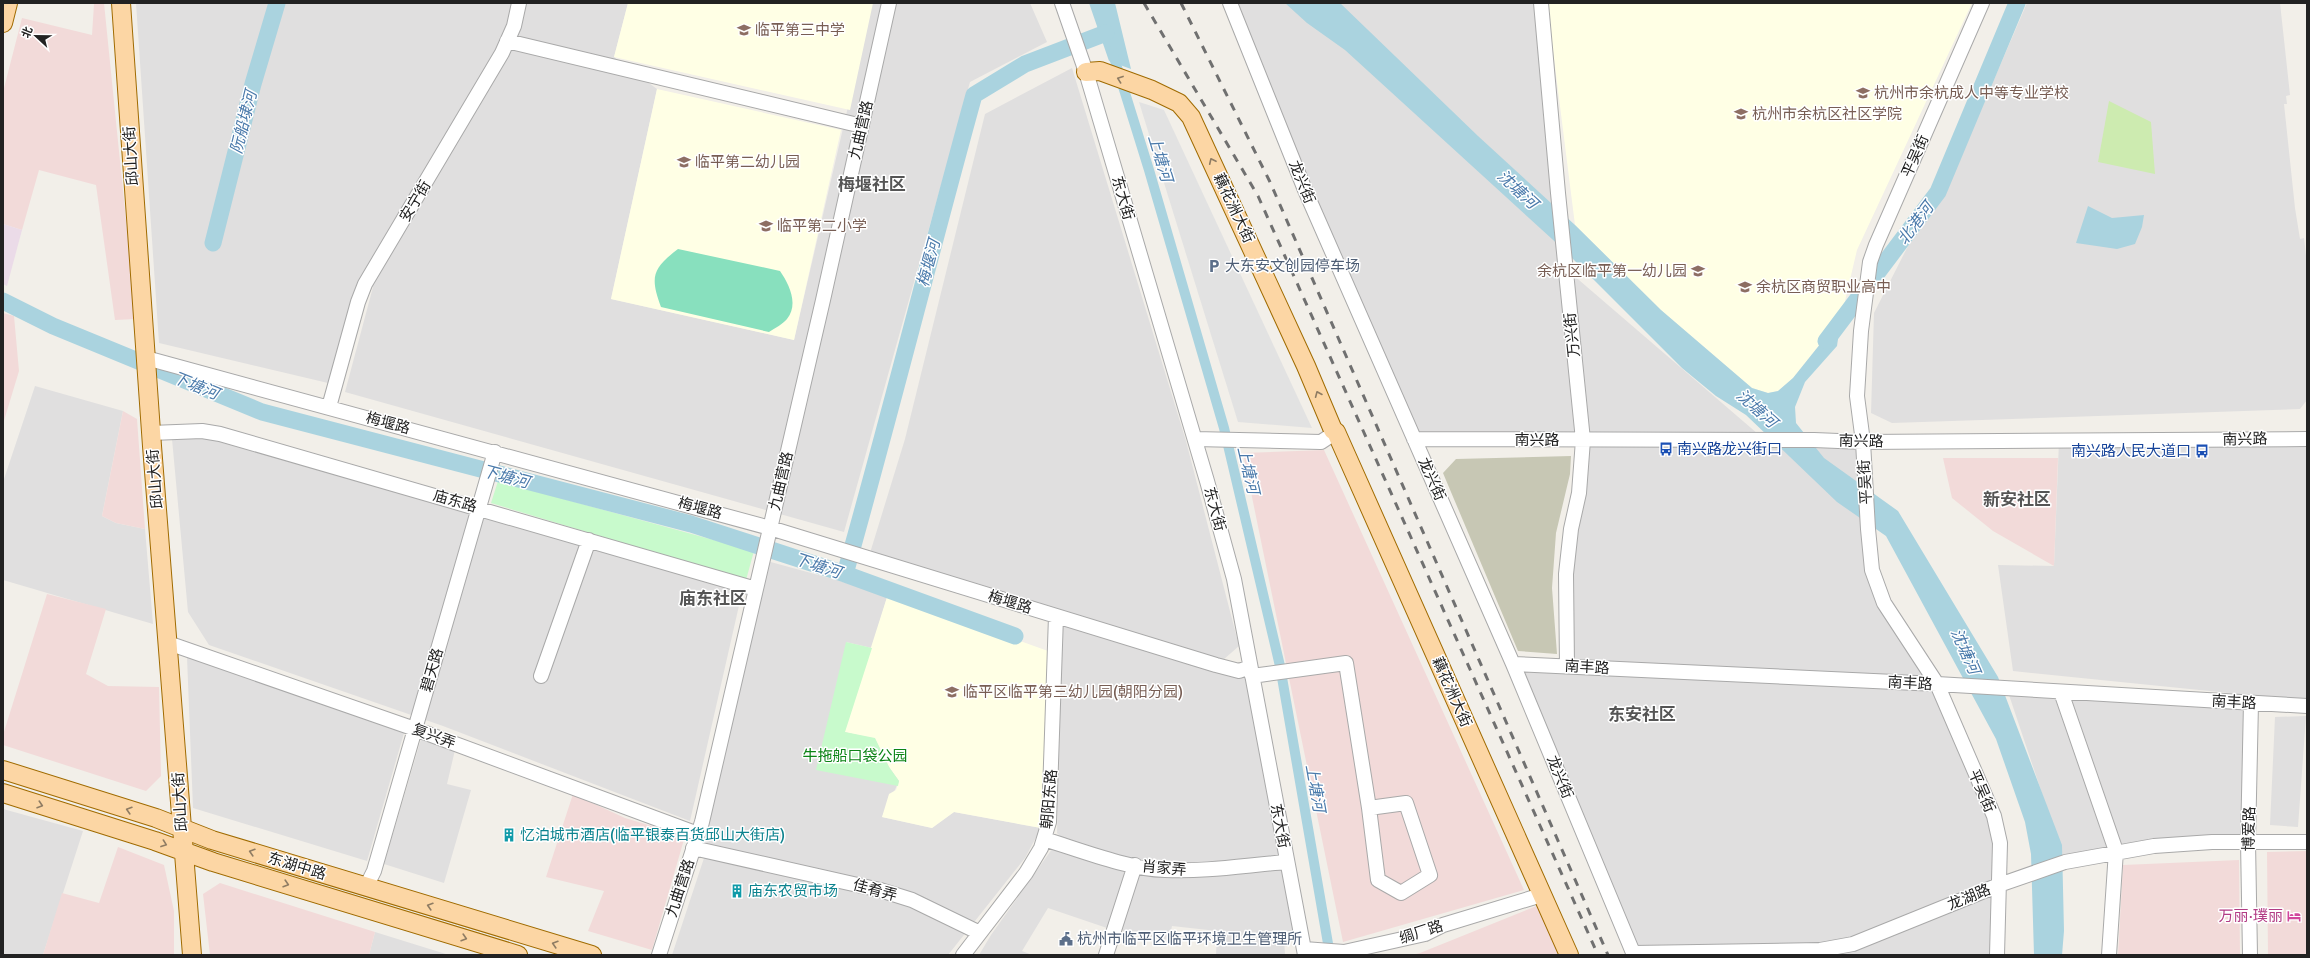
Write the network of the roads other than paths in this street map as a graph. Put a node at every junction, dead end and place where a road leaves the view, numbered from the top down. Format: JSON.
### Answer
{"nodes":[{"id":1,"x":8,"y":3,"type":"edge"},
{"id":2,"x":120,"y":3,"type":"edge"},
{"id":3,"x":519,"y":3,"type":"edge"},
{"id":4,"x":889,"y":3,"type":"edge"},
{"id":5,"x":1230,"y":3,"type":"edge"},
{"id":6,"x":1541,"y":3,"type":"edge"},
{"id":7,"x":1982,"y":3,"type":"edge"},
{"id":8,"x":1063,"y":6,"type":"edge"},
{"id":9,"x":3,"y":23,"type":"edge"},
{"id":10,"x":507,"y":42,"type":"junction"},
{"id":11,"x":1090,"y":72,"type":"junction"},
{"id":12,"x":862,"y":126,"type":"junction"},
{"id":13,"x":146,"y":358,"type":"junction"},
{"id":14,"x":329,"y":407,"type":"junction"},
{"id":15,"x":1334,"y":432,"type":"junction"},
{"id":16,"x":151,"y":433,"type":"junction"},
{"id":17,"x":2307,"y":438,"type":"edge"},
{"id":18,"x":1195,"y":439,"type":"junction"},
{"id":19,"x":1414,"y":439,"type":"junction"},
{"id":20,"x":1583,"y":440,"type":"junction"},
{"id":21,"x":1863,"y":442,"type":"junction"},
{"id":22,"x":495,"y":452,"type":"junction"},
{"id":23,"x":480,"y":504,"type":"junction"},
{"id":24,"x":770,"y":528,"type":"junction"},
{"id":25,"x":589,"y":540,"type":"junction"},
{"id":26,"x":756,"y":586,"type":"junction"},
{"id":27,"x":1056,"y":616,"type":"junction"},
{"id":28,"x":168,"y":643,"type":"junction"},
{"id":29,"x":1513,"y":664,"type":"junction"},
{"id":30,"x":1567,"y":666,"type":"junction"},
{"id":31,"x":1254,"y":673,"type":"junction"},
{"id":32,"x":541,"y":676,"type":"dead end"},
{"id":33,"x":1937,"y":684,"type":"junction"},
{"id":34,"x":2061,"y":692,"type":"junction"},
{"id":35,"x":2251,"y":703,"type":"junction"},
{"id":36,"x":2307,"y":706,"type":"edge"},
{"id":37,"x":415,"y":729,"type":"junction"},
{"id":38,"x":3,"y":770,"type":"edge"},
{"id":39,"x":3,"y":793,"type":"edge"},
{"id":40,"x":1369,"y":808,"type":"junction"},
{"id":41,"x":183,"y":828,"type":"junction"},
{"id":42,"x":698,"y":834,"type":"junction"},
{"id":43,"x":1044,"y":839,"type":"junction"},
{"id":44,"x":2248,"y":842,"type":"junction"},
{"id":45,"x":2307,"y":842,"type":"edge"},
{"id":46,"x":693,"y":848,"type":"junction"},
{"id":47,"x":2116,"y":851,"type":"junction"},
{"id":48,"x":183,"y":860,"type":"junction"},
{"id":49,"x":1287,"y":862,"type":"junction"},
{"id":50,"x":1135,"y":865,"type":"junction"},
{"id":51,"x":1999,"y":885,"type":"junction"},
{"id":52,"x":366,"y":887,"type":"junction"},
{"id":53,"x":1535,"y":897,"type":"junction"},
{"id":54,"x":980,"y":933,"type":"junction"},
{"id":55,"x":1304,"y":952,"type":"edge"},
{"id":56,"x":1633,"y":954,"type":"edge"},
{"id":57,"x":192,"y":955,"type":"edge"},
{"id":58,"x":518,"y":955,"type":"edge"},
{"id":59,"x":592,"y":955,"type":"edge"},
{"id":60,"x":659,"y":955,"type":"edge"},
{"id":61,"x":963,"y":955,"type":"edge"},
{"id":62,"x":1106,"y":955,"type":"edge"},
{"id":63,"x":1561,"y":955,"type":"edge"},
{"id":64,"x":1569,"y":955,"type":"edge"},
{"id":65,"x":1997,"y":955,"type":"edge"},
{"id":66,"x":2109,"y":955,"type":"edge"},
{"id":67,"x":2250,"y":955,"type":"edge"}],
"edges":[{"from":1,"to":9,"type":"main road"},
{"from":2,"to":13,"type":"main road","name":"邱山大街"},
{"from":3,"to":10,"type":"street","name":"安宁街"},
{"from":4,"to":12,"type":"street","name":"九曲营路"},
{"from":5,"to":19,"type":"street","name":"龙兴街"},
{"from":6,"to":20,"type":"street","name":"万兴街"},
{"from":7,"to":21,"type":"street","name":"平吴街"},
{"from":8,"to":11,"type":"street","name":"东大街"},
{"from":10,"to":12,"type":"street"},
{"from":10,"to":14,"type":"street","name":"安宁街"},
{"from":15,"to":11,"type":"main road","name":"藕花洲大街","one_way":true},
{"from":11,"to":18,"type":"street","name":"东大街"},
{"from":12,"to":24,"type":"street","name":"九曲营路"},
{"from":13,"to":14,"type":"street","name":"梅堰路"},
{"from":13,"to":16,"type":"main road","name":"邱山大街"},
{"from":14,"to":22,"type":"street","name":"梅堰路"},
{"from":15,"to":18,"type":"street"},
{"from":15,"to":53,"type":"main road","name":"藕花洲大街"},
{"from":15,"to":64,"type":"main road","name":"藕花洲大街"},
{"from":16,"to":23,"type":"street","name":"庙东路"},
{"from":16,"to":28,"type":"main road","name":"邱山大街"},
{"from":17,"to":21,"type":"street","name":"南兴路"},
{"from":18,"to":31,"type":"street","name":"东大街"},
{"from":19,"to":20,"type":"street","name":"南兴路"},
{"from":19,"to":29,"type":"street","name":"龙兴街"},
{"from":20,"to":21,"type":"street","name":"南兴路"},
{"from":20,"to":30,"type":"street","name":"万兴街"},
{"from":21,"to":33,"type":"street","name":"平吴街"},
{"from":22,"to":23,"type":"street","name":"碧天路"},
{"from":22,"to":24,"type":"street","name":"梅堰路"},
{"from":23,"to":25,"type":"street","name":"庙东路"},
{"from":23,"to":37,"type":"street","name":"碧天路"},
{"from":24,"to":26,"type":"street","name":"九曲营路"},
{"from":24,"to":27,"type":"street","name":"梅堰路"},
{"from":25,"to":26,"type":"street","name":"庙东路"},
{"from":25,"to":32,"type":"street"},
{"from":26,"to":42,"type":"street","name":"九曲营路"},
{"from":27,"to":31,"type":"street","name":"梅堰路"},
{"from":27,"to":43,"type":"street","name":"朝阳东路"},
{"from":28,"to":37,"type":"street","name":"复兴弄"},
{"from":28,"to":41,"type":"main road","name":"邱山大街"},
{"from":29,"to":30,"type":"street","name":"南丰路"},
{"from":29,"to":56,"type":"street","name":"龙兴街"},
{"from":30,"to":33,"type":"street","name":"南丰路"},
{"from":31,"to":40,"type":"street","name":"梅堰路"},
{"from":31,"to":49,"type":"street","name":"东大街"},
{"from":33,"to":34,"type":"street","name":"南丰路"},
{"from":33,"to":51,"type":"street","name":"平吴街"},
{"from":34,"to":35,"type":"street","name":"南丰路"},
{"from":34,"to":47,"type":"street"},
{"from":35,"to":36,"type":"street","name":"南丰路"},
{"from":35,"to":44,"type":"street","name":"博爱路"},
{"from":37,"to":42,"type":"street","name":"复兴弄"},
{"from":37,"to":52,"type":"street","name":"碧天路"},
{"from":41,"to":38,"type":"main road","name":"东湖中路","one_way":true},
{"from":39,"to":48,"type":"main road","name":"东湖中路","one_way":true},
{"from":40,"to":40,"type":"street"},
{"from":41,"to":48,"type":"main road","name":"邱山大街"},
{"from":52,"to":41,"type":"main road","name":"东湖中路","one_way":true},
{"from":42,"to":46,"type":"street","name":"九曲营路"},
{"from":43,"to":50,"type":"street","name":"肖家弄"},
{"from":43,"to":54,"type":"street","name":"朝阳东路"},
{"from":44,"to":45,"type":"street","name":"龙湖路"},
{"from":44,"to":47,"type":"street","name":"龙湖路"},
{"from":44,"to":67,"type":"street","name":"博爱路"},
{"from":46,"to":54,"type":"street","name":"佳肴弄"},
{"from":46,"to":60,"type":"street","name":"九曲营路"},
{"from":47,"to":51,"type":"street","name":"龙湖路"},
{"from":47,"to":66,"type":"street"},
{"from":48,"to":57,"type":"main road","name":"邱山大街"},
{"from":48,"to":58,"type":"main road","name":"东湖中路","one_way":true},
{"from":49,"to":50,"type":"street","name":"肖家弄"},
{"from":49,"to":55,"type":"street","name":"东大街"},
{"from":50,"to":62,"type":"street"},
{"from":51,"to":56,"type":"street","name":"龙湖路"},
{"from":51,"to":65,"type":"street","name":"平吴街"},
{"from":59,"to":52,"type":"main road","name":"东湖中路","one_way":true},
{"from":53,"to":55,"type":"street","name":"绸厂路"},
{"from":53,"to":63,"type":"main road","name":"藕花洲大街"},
{"from":54,"to":61,"type":"street","name":"朝阳东路"}]}
